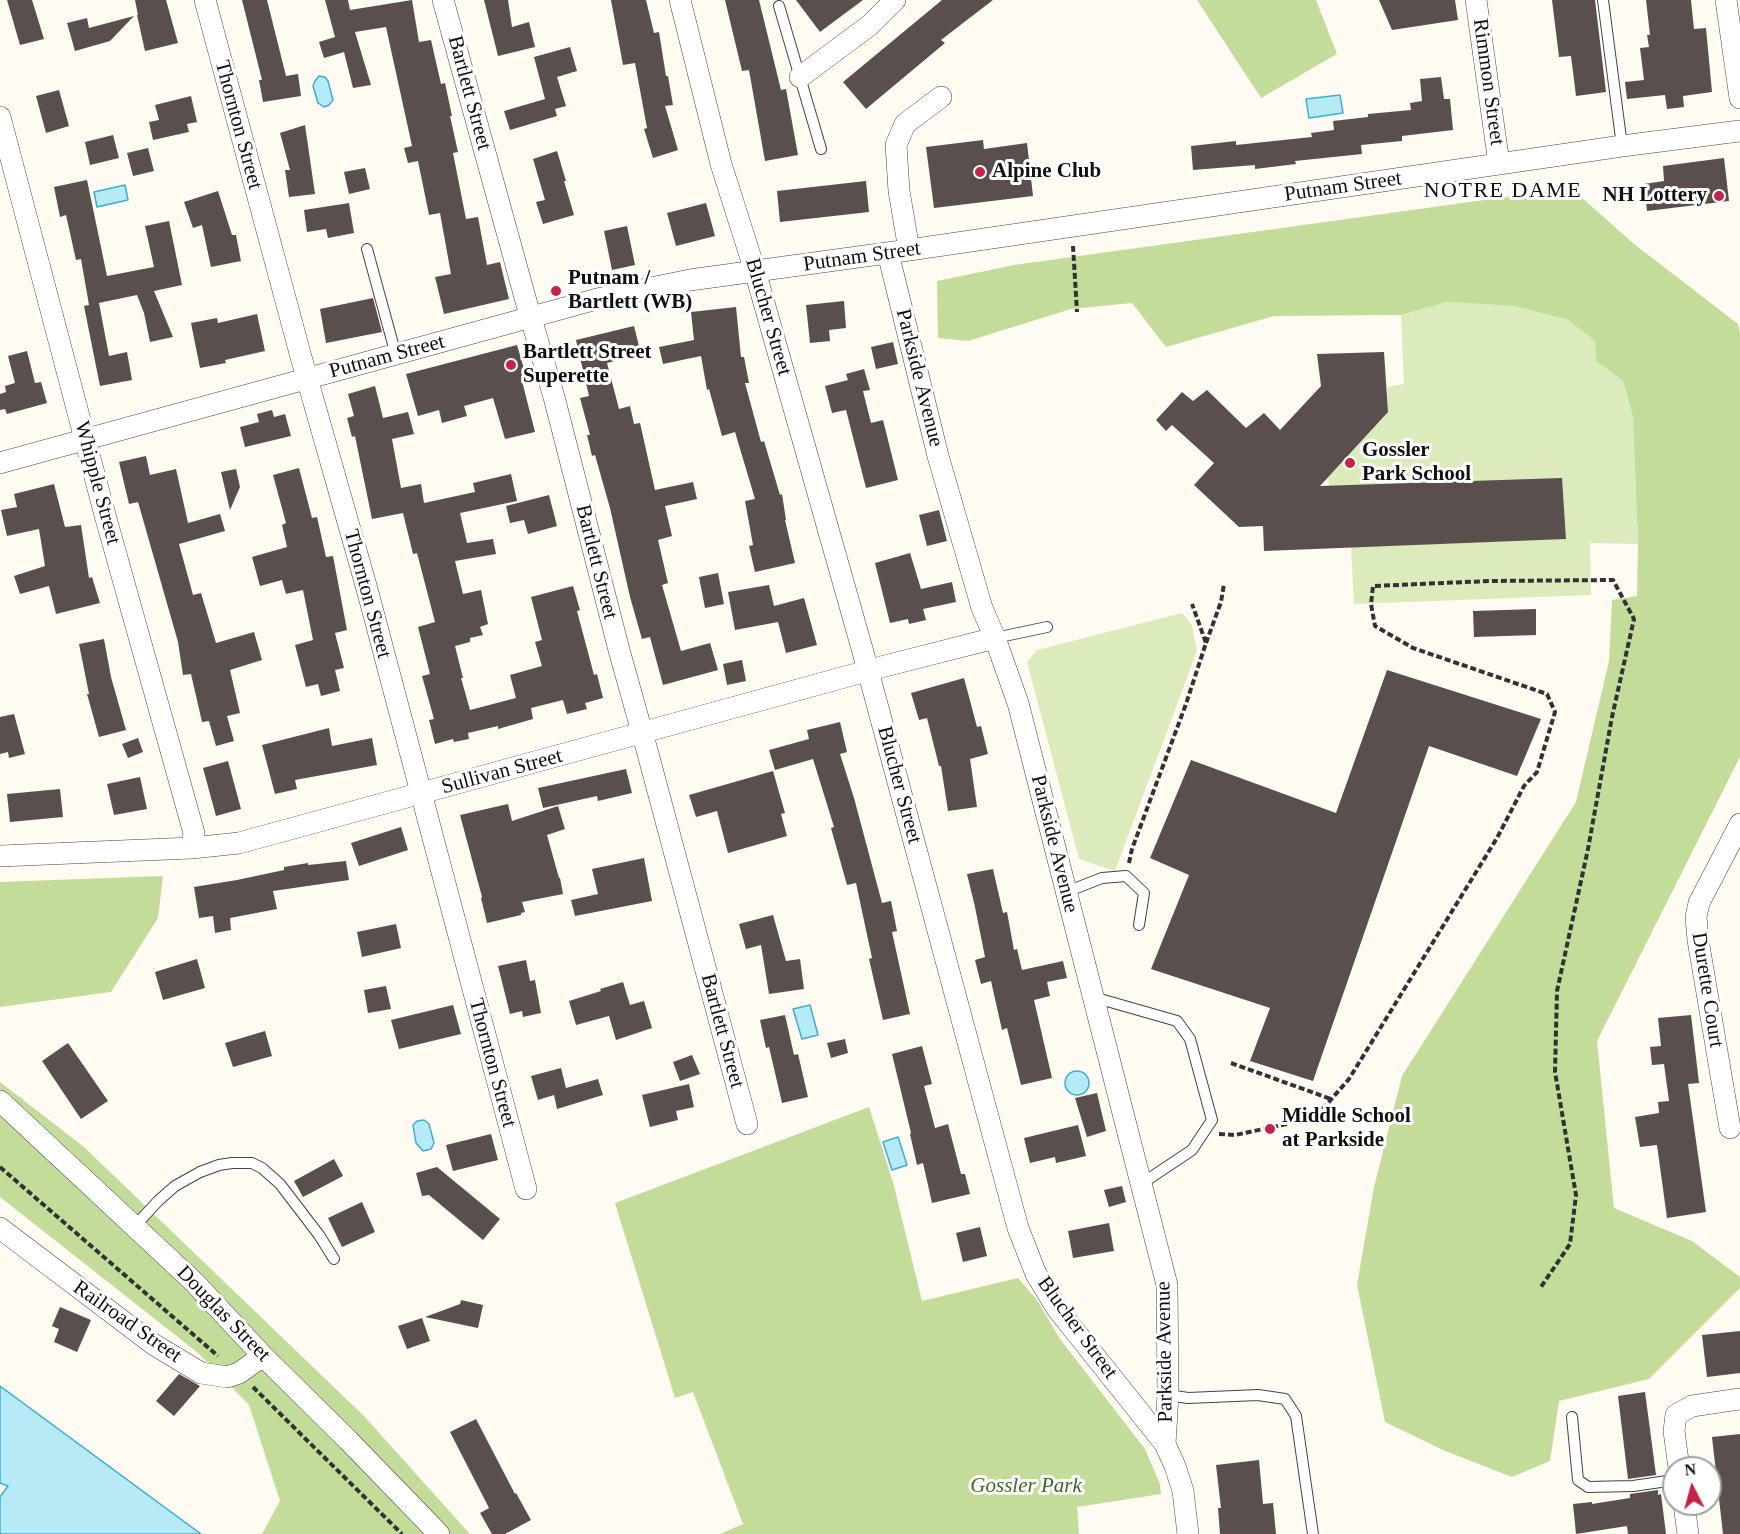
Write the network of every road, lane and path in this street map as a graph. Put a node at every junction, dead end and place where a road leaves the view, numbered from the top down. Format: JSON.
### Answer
{"nodes":[{"id":1,"x":205,"y":0,"type":"edge"},
{"id":2,"x":443,"y":0,"type":"edge"},
{"id":3,"x":680,"y":0,"type":"edge"},
{"id":4,"x":896,"y":0,"type":"edge"},
{"id":5,"x":1476,"y":0,"type":"edge"},
{"id":6,"x":1603,"y":0,"type":"edge"},
{"id":7,"x":1726,"y":0,"type":"edge"},
{"id":8,"x":779,"y":6,"type":"dead end"},
{"id":9,"x":800,"y":77,"type":"junction"},
{"id":10,"x":941,"y":97,"type":"dead end"},
{"id":11,"x":1740,"y":98,"type":"edge"},
{"id":12,"x":0,"y":117,"type":"edge"},
{"id":13,"x":1740,"y":131,"type":"edge"},
{"id":14,"x":1622,"y":146,"type":"junction"},
{"id":15,"x":821,"y":150,"type":"dead end"},
{"id":16,"x":1499,"y":164,"type":"junction"},
{"id":17,"x":1073,"y":244,"type":"dead end"},
{"id":18,"x":367,"y":249,"type":"dead end"},
{"id":19,"x":909,"y":250,"type":"junction"},
{"id":20,"x":888,"y":253,"type":"junction"},
{"id":21,"x":755,"y":271,"type":"junction"},
{"id":22,"x":1077,"y":312,"type":"dead end"},
{"id":23,"x":531,"y":318,"type":"junction"},
{"id":24,"x":396,"y":355,"type":"junction"},
{"id":25,"x":307,"y":380,"type":"junction"},
{"id":26,"x":85,"y":440,"type":"junction"},
{"id":27,"x":0,"y":463,"type":"edge"},
{"id":28,"x":1224,"y":584,"type":"dead end"},
{"id":29,"x":1192,"y":604,"type":"dead end"},
{"id":30,"x":1047,"y":627,"type":"dead end"},
{"id":31,"x":995,"y":638,"type":"junction"},
{"id":32,"x":1206,"y":643,"type":"junction"},
{"id":33,"x":868,"y":671,"type":"junction"},
{"id":34,"x":642,"y":733,"type":"junction"},
{"id":35,"x":420,"y":793,"type":"junction"},
{"id":36,"x":1740,"y":824,"type":"edge"},
{"id":37,"x":192,"y":849,"type":"junction"},
{"id":38,"x":0,"y":856,"type":"edge"},
{"id":39,"x":1126,"y":876,"type":"junction"},
{"id":40,"x":1066,"y":892,"type":"junction"},
{"id":41,"x":1139,"y":925,"type":"dead end"},
{"id":42,"x":1093,"y":997,"type":"junction"},
{"id":43,"x":1231,"y":1063,"type":"dead end"},
{"id":44,"x":1331,"y":1099,"type":"junction"},
{"id":45,"x":0,"y":1101,"type":"edge"},
{"id":46,"x":747,"y":1124,"type":"dead end"},
{"id":47,"x":1730,"y":1128,"type":"dead end"},
{"id":48,"x":1203,"y":1133,"type":"junction"},
{"id":49,"x":0,"y":1167,"type":"edge"},
{"id":50,"x":1141,"y":1184,"type":"junction"},
{"id":51,"x":526,"y":1189,"type":"dead end"},
{"id":52,"x":134,"y":1227,"type":"junction"},
{"id":53,"x":0,"y":1228,"type":"edge"},
{"id":54,"x":334,"y":1259,"type":"dead end"},
{"id":55,"x":1541,"y":1287,"type":"dead end"},
{"id":56,"x":263,"y":1356,"type":"junction"},
{"id":57,"x":239,"y":1373,"type":"junction"},
{"id":58,"x":1168,"y":1395,"type":"junction"},
{"id":59,"x":1740,"y":1399,"type":"edge"},
{"id":60,"x":1572,"y":1417,"type":"dead end"},
{"id":61,"x":1165,"y":1444,"type":"junction"},
{"id":62,"x":1677,"y":1456,"type":"edge"},
{"id":63,"x":1662,"y":1482,"type":"edge"},
{"id":64,"x":1686,"y":1516,"type":"edge"},
{"id":65,"x":402,"y":1534,"type":"edge"},
{"id":66,"x":439,"y":1534,"type":"edge"},
{"id":67,"x":1188,"y":1534,"type":"edge"},
{"id":68,"x":1313,"y":1534,"type":"edge"},
{"id":69,"x":1688,"y":1534,"type":"edge"}],
"edges":[{"from":1,"to":25,"type":"street","name":"Thornton Street"},
{"from":2,"to":23,"type":"street","name":"Bartlett Street"},
{"from":3,"to":21,"type":"street","name":"Blucher Street"},
{"from":4,"to":9,"type":"street"},
{"from":5,"to":16,"type":"street","name":"Rimmon Street"},
{"from":6,"to":14,"type":"lane"},
{"from":7,"to":11,"type":"street"},
{"from":8,"to":9,"type":"lane"},
{"from":9,"to":15,"type":"lane"},
{"from":10,"to":19,"type":"street"},
{"from":12,"to":26,"type":"street","name":"Whipple Street"},
{"from":13,"to":14,"type":"street","name":"Putnam Street"},
{"from":14,"to":16,"type":"street","name":"Putnam Street"},
{"from":16,"to":19,"type":"street","name":"Putnam Street"},
{"from":17,"to":22,"type":"path"},
{"from":18,"to":24,"type":"lane"},
{"from":19,"to":20,"type":"street","name":"Putnam Street"},
{"from":20,"to":21,"type":"street","name":"Putnam Street"},
{"from":20,"to":31,"type":"street","name":"Parkside Avenue"},
{"from":21,"to":23,"type":"street","name":"Putnam Street"},
{"from":21,"to":33,"type":"street","name":"Blucher Street"},
{"from":23,"to":24,"type":"street","name":"Putnam Street"},
{"from":23,"to":34,"type":"street","name":"Bartlett Street"},
{"from":24,"to":25,"type":"street","name":"Putnam Street"},
{"from":25,"to":26,"type":"street","name":"Putnam Street"},
{"from":25,"to":35,"type":"street","name":"Thornton Street"},
{"from":26,"to":27,"type":"street","name":"Putnam Street"},
{"from":26,"to":37,"type":"street","name":"Whipple Street"},
{"from":28,"to":32,"type":"path"},
{"from":29,"to":32,"type":"path"},
{"from":30,"to":31,"type":"lane"},
{"from":31,"to":33,"type":"street","name":"Sullivan Street"},
{"from":31,"to":40,"type":"street","name":"Parkside Avenue"},
{"from":32,"to":39,"type":"path"},
{"from":33,"to":34,"type":"street","name":"Sullivan Street"},
{"from":33,"to":61,"type":"street","name":"Blucher Street"},
{"from":34,"to":35,"type":"street","name":"Sullivan Street"},
{"from":34,"to":46,"type":"street","name":"Bartlett Street"},
{"from":35,"to":37,"type":"street","name":"Sullivan Street"},
{"from":35,"to":51,"type":"street","name":"Thornton Street"},
{"from":36,"to":47,"type":"street","name":"Durette Court"},
{"from":37,"to":38,"type":"street","name":"Sullivan Street"},
{"from":39,"to":40,"type":"lane"},
{"from":39,"to":41,"type":"lane"},
{"from":40,"to":42,"type":"street","name":"Parkside Avenue"},
{"from":42,"to":48,"type":"lane"},
{"from":42,"to":50,"type":"street","name":"Parkside Avenue"},
{"from":43,"to":44,"type":"path"},
{"from":44,"to":48,"type":"path"},
{"from":44,"to":55,"type":"path"},
{"from":45,"to":52,"type":"street","name":"Douglas Street"},
{"from":48,"to":50,"type":"lane"},
{"from":49,"to":57,"type":"path"},
{"from":50,"to":58,"type":"street","name":"Parkside Avenue"},
{"from":52,"to":54,"type":"lane"},
{"from":52,"to":56,"type":"street","name":"Douglas Street"},
{"from":53,"to":57,"type":"street","name":"Railroad Street"},
{"from":56,"to":57,"type":"street"},
{"from":56,"to":66,"type":"street","name":"Douglas Street"},
{"from":57,"to":65,"type":"path"},
{"from":58,"to":61,"type":"street","name":"Parkside Avenue"},
{"from":58,"to":68,"type":"lane"},
{"from":59,"to":62,"type":"street"},
{"from":60,"to":63,"type":"lane"},
{"from":61,"to":67,"type":"street","name":"Blucher Street"},
{"from":64,"to":69,"type":"street"}]}
